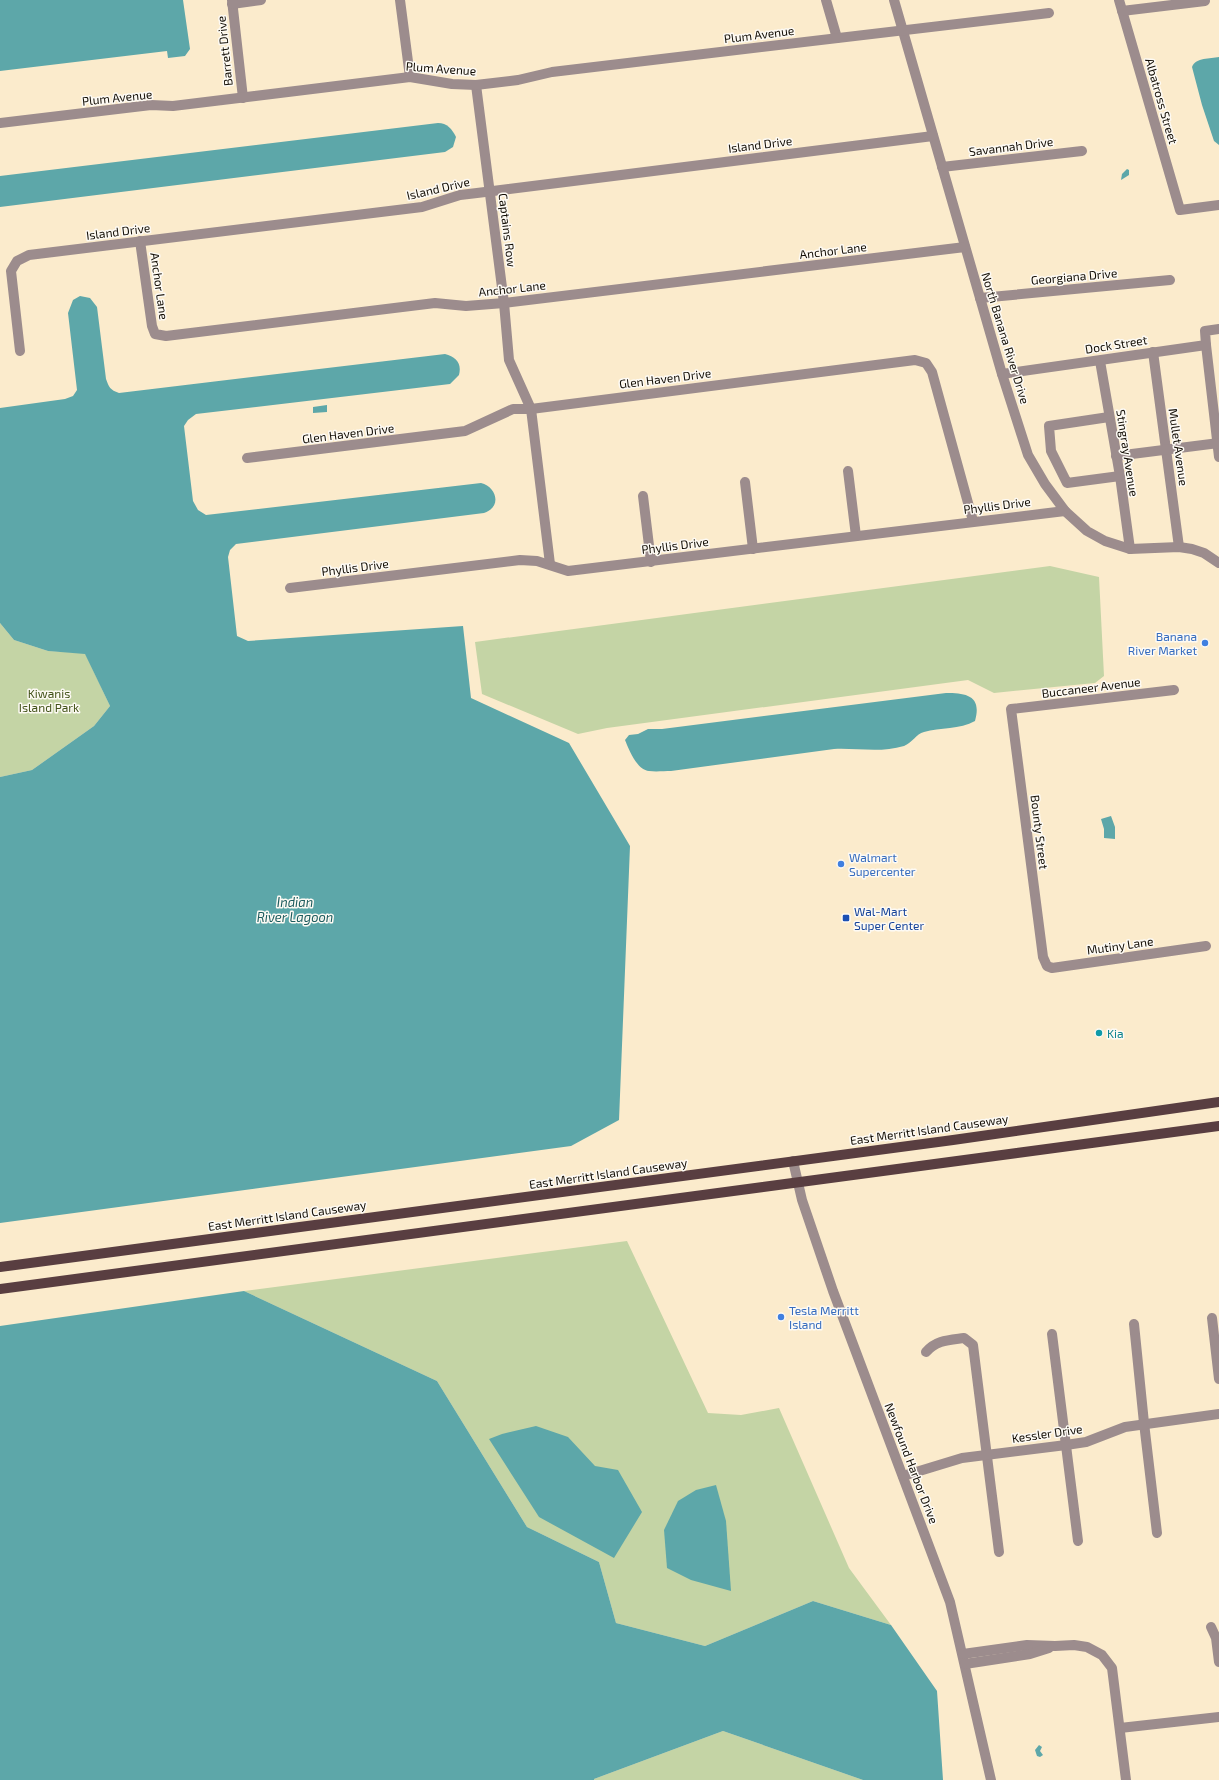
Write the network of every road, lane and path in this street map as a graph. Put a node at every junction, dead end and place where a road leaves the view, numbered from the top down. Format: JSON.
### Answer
{"nodes":[{"id":1,"x":261,"y":0,"type":"edge"},
{"id":2,"x":400,"y":0,"type":"edge"},
{"id":3,"x":826,"y":0,"type":"edge"},
{"id":4,"x":894,"y":0,"type":"edge"},
{"id":5,"x":1119,"y":0,"type":"edge"},
{"id":6,"x":1205,"y":1,"type":"edge"},
{"id":7,"x":232,"y":2,"type":"edge"},
{"id":8,"x":1122,"y":11,"type":"junction"},
{"id":9,"x":1049,"y":13,"type":"dead end"},
{"id":10,"x":903,"y":32,"type":"junction"},
{"id":11,"x":837,"y":38,"type":"junction"},
{"id":12,"x":410,"y":77,"type":"junction"},
{"id":13,"x":476,"y":85,"type":"junction"},
{"id":14,"x":243,"y":98,"type":"junction"},
{"id":15,"x":0,"y":124,"type":"edge"},
{"id":16,"x":933,"y":136,"type":"junction"},
{"id":17,"x":1082,"y":151,"type":"dead end"},
{"id":18,"x":942,"y":167,"type":"junction"},
{"id":19,"x":490,"y":191,"type":"junction"},
{"id":20,"x":1219,"y":205,"type":"edge"},
{"id":21,"x":140,"y":241,"type":"junction"},
{"id":22,"x":965,"y":247,"type":"junction"},
{"id":23,"x":1170,"y":280,"type":"dead end"},
{"id":24,"x":980,"y":298,"type":"junction"},
{"id":25,"x":504,"y":303,"type":"junction"},
{"id":26,"x":1219,"y":329,"type":"edge"},
{"id":27,"x":1206,"y":345,"type":"junction"},
{"id":28,"x":20,"y":351,"type":"dead end"},
{"id":29,"x":1153,"y":352,"type":"junction"},
{"id":30,"x":1100,"y":361,"type":"junction"},
{"id":31,"x":1002,"y":374,"type":"junction"},
{"id":32,"x":1215,"y":386,"type":"edge"},
{"id":33,"x":531,"y":408,"type":"junction"},
{"id":34,"x":1109,"y":417,"type":"junction"},
{"id":35,"x":1218,"y":443,"type":"edge"},
{"id":36,"x":1166,"y":450,"type":"junction"},
{"id":37,"x":1116,"y":456,"type":"junction"},
{"id":38,"x":1219,"y":457,"type":"edge"},
{"id":39,"x":247,"y":458,"type":"dead end"},
{"id":40,"x":848,"y":471,"type":"dead end"},
{"id":41,"x":1120,"y":476,"type":"junction"},
{"id":42,"x":745,"y":482,"type":"dead end"},
{"id":43,"x":643,"y":496,"type":"dead end"},
{"id":44,"x":1065,"y":510,"type":"junction"},
{"id":45,"x":974,"y":521,"type":"junction"},
{"id":46,"x":856,"y":536,"type":"junction"},
{"id":47,"x":1179,"y":547,"type":"junction"},
{"id":48,"x":754,"y":549,"type":"junction"},
{"id":49,"x":1130,"y":549,"type":"junction"},
{"id":50,"x":651,"y":562,"type":"junction"},
{"id":51,"x":1219,"y":563,"type":"edge"},
{"id":52,"x":550,"y":564,"type":"junction"},
{"id":53,"x":290,"y":588,"type":"dead end"},
{"id":54,"x":1174,"y":690,"type":"dead end"},
{"id":55,"x":1011,"y":709,"type":"joint"},
{"id":56,"x":1206,"y":946,"type":"dead end"},
{"id":57,"x":1043,"y":958,"type":"joint"},
{"id":58,"x":1219,"y":1102,"type":"edge"},
{"id":59,"x":1219,"y":1126,"type":"edge"},
{"id":60,"x":793,"y":1161,"type":"junction"},
{"id":61,"x":797,"y":1182,"type":"junction"},
{"id":62,"x":0,"y":1267,"type":"edge"},
{"id":63,"x":0,"y":1289,"type":"edge"},
{"id":64,"x":1212,"y":1318,"type":"dead end"},
{"id":65,"x":1134,"y":1324,"type":"dead end"},
{"id":66,"x":1052,"y":1334,"type":"dead end"},
{"id":67,"x":926,"y":1352,"type":"dead end"},
{"id":68,"x":1219,"y":1379,"type":"edge"},
{"id":69,"x":1219,"y":1414,"type":"edge"},
{"id":70,"x":1144,"y":1423,"type":"junction"},
{"id":71,"x":1066,"y":1445,"type":"junction"},
{"id":72,"x":987,"y":1455,"type":"junction"},
{"id":73,"x":903,"y":1476,"type":"junction"},
{"id":74,"x":1157,"y":1533,"type":"dead end"},
{"id":75,"x":1078,"y":1541,"type":"dead end"},
{"id":76,"x":999,"y":1552,"type":"dead end"},
{"id":77,"x":1211,"y":1627,"type":"dead end"},
{"id":78,"x":1055,"y":1646,"type":"junction"},
{"id":79,"x":963,"y":1654,"type":"junction"},
{"id":80,"x":1219,"y":1662,"type":"edge"},
{"id":81,"x":965,"y":1664,"type":"junction"},
{"id":82,"x":1219,"y":1717,"type":"edge"},
{"id":83,"x":1120,"y":1728,"type":"junction"},
{"id":84,"x":991,"y":1780,"type":"edge"},
{"id":85,"x":1126,"y":1780,"type":"edge"}],
"edges":[{"from":1,"to":7,"type":"street"},
{"from":2,"to":12,"type":"street"},
{"from":3,"to":11,"type":"street"},
{"from":4,"to":10,"type":"street","name":"North Banana River Drive"},
{"from":5,"to":8,"type":"street","name":"Albatross Street"},
{"from":6,"to":8,"type":"street"},
{"from":7,"to":14,"type":"street","name":"Barrett Drive"},
{"from":8,"to":20,"type":"street","name":"Albatross Street"},
{"from":9,"to":10,"type":"street","name":"Plum Avenue"},
{"from":10,"to":11,"type":"street","name":"Plum Avenue"},
{"from":10,"to":16,"type":"street","name":"North Banana River Drive"},
{"from":11,"to":13,"type":"street","name":"Plum Avenue"},
{"from":12,"to":13,"type":"street","name":"Plum Avenue"},
{"from":12,"to":14,"type":"street","name":"Plum Avenue"},
{"from":13,"to":19,"type":"street","name":"Captains Row"},
{"from":14,"to":15,"type":"street","name":"Plum Avenue"},
{"from":16,"to":18,"type":"street","name":"North Banana River Drive"},
{"from":16,"to":19,"type":"street","name":"Island Drive"},
{"from":17,"to":18,"type":"street","name":"Savannah Drive"},
{"from":18,"to":22,"type":"street","name":"North Banana River Drive"},
{"from":19,"to":21,"type":"street","name":"Island Drive"},
{"from":19,"to":25,"type":"street","name":"Captains Row"},
{"from":21,"to":25,"type":"street","name":"Anchor Lane"},
{"from":21,"to":28,"type":"street","name":"Island Drive"},
{"from":22,"to":24,"type":"street","name":"North Banana River Drive"},
{"from":22,"to":25,"type":"street","name":"Anchor Lane"},
{"from":23,"to":24,"type":"street","name":"Georgiana Drive"},
{"from":24,"to":31,"type":"street","name":"North Banana River Drive"},
{"from":25,"to":33,"type":"street","name":"Captains Row"},
{"from":26,"to":27,"type":"street"},
{"from":27,"to":29,"type":"street","name":"Dock Street"},
{"from":27,"to":32,"type":"street"},
{"from":29,"to":30,"type":"street","name":"Dock Street"},
{"from":29,"to":36,"type":"street","name":"Mullet Avenue"},
{"from":30,"to":31,"type":"street","name":"Dock Street"},
{"from":30,"to":34,"type":"street","name":"Stingray Avenue"},
{"from":31,"to":44,"type":"street","name":"North Banana River Drive"},
{"from":32,"to":35,"type":"street"},
{"from":33,"to":39,"type":"street","name":"Glen Haven Drive"},
{"from":33,"to":45,"type":"street","name":"Glen Haven Drive"},
{"from":33,"to":52,"type":"street","name":"Captains Row"},
{"from":34,"to":37,"type":"street","name":"Stingray Avenue"},
{"from":34,"to":41,"type":"street"},
{"from":35,"to":36,"type":"street"},
{"from":35,"to":38,"type":"street"},
{"from":36,"to":37,"type":"street"},
{"from":36,"to":47,"type":"street","name":"Mullet Avenue"},
{"from":37,"to":41,"type":"street","name":"Stingray Avenue"},
{"from":40,"to":46,"type":"street"},
{"from":41,"to":49,"type":"street","name":"Stingray Avenue"},
{"from":42,"to":48,"type":"street"},
{"from":43,"to":50,"type":"street"},
{"from":44,"to":45,"type":"street","name":"Phyllis Drive"},
{"from":44,"to":49,"type":"street","name":"North Banana River Drive"},
{"from":45,"to":46,"type":"street","name":"Phyllis Drive"},
{"from":46,"to":48,"type":"street","name":"Phyllis Drive"},
{"from":47,"to":49,"type":"street","name":"North Banana River Drive"},
{"from":47,"to":51,"type":"street","name":"North Banana River Drive"},
{"from":48,"to":50,"type":"street","name":"Phyllis Drive"},
{"from":50,"to":52,"type":"street","name":"Phyllis Drive"},
{"from":52,"to":53,"type":"street","name":"Phyllis Drive"},
{"from":54,"to":55,"type":"street","name":"Buccaneer Avenue"},
{"from":55,"to":57,"type":"street","name":"Bounty Street"},
{"from":56,"to":57,"type":"street","name":"Mutiny Lane"},
{"from":58,"to":60,"type":"main road","name":"East Merritt Island Causeway"},
{"from":59,"to":61,"type":"main road"},
{"from":60,"to":61,"type":"street","name":"Newfound Harbor Drive"},
{"from":60,"to":62,"type":"main road","name":"East Merritt Island Causeway"},
{"from":61,"to":63,"type":"main road"},
{"from":61,"to":73,"type":"street","name":"Newfound Harbor Drive"},
{"from":64,"to":68,"type":"street"},
{"from":65,"to":70,"type":"street"},
{"from":66,"to":71,"type":"street"},
{"from":67,"to":72,"type":"street"},
{"from":69,"to":70,"type":"street","name":"Kessler Drive"},
{"from":70,"to":71,"type":"street","name":"Kessler Drive"},
{"from":70,"to":74,"type":"street"},
{"from":71,"to":72,"type":"street","name":"Kessler Drive"},
{"from":71,"to":75,"type":"street"},
{"from":72,"to":73,"type":"street","name":"Kessler Drive"},
{"from":72,"to":76,"type":"street"},
{"from":73,"to":79,"type":"street","name":"Newfound Harbor Drive"},
{"from":77,"to":80,"type":"street"},
{"from":78,"to":79,"type":"street"},
{"from":78,"to":81,"type":"street"},
{"from":78,"to":83,"type":"street"},
{"from":79,"to":81,"type":"street","name":"Newfound Harbor Drive"},
{"from":81,"to":84,"type":"street","name":"Newfound Harbor Drive"},
{"from":82,"to":83,"type":"street"},
{"from":83,"to":85,"type":"street"}]}
